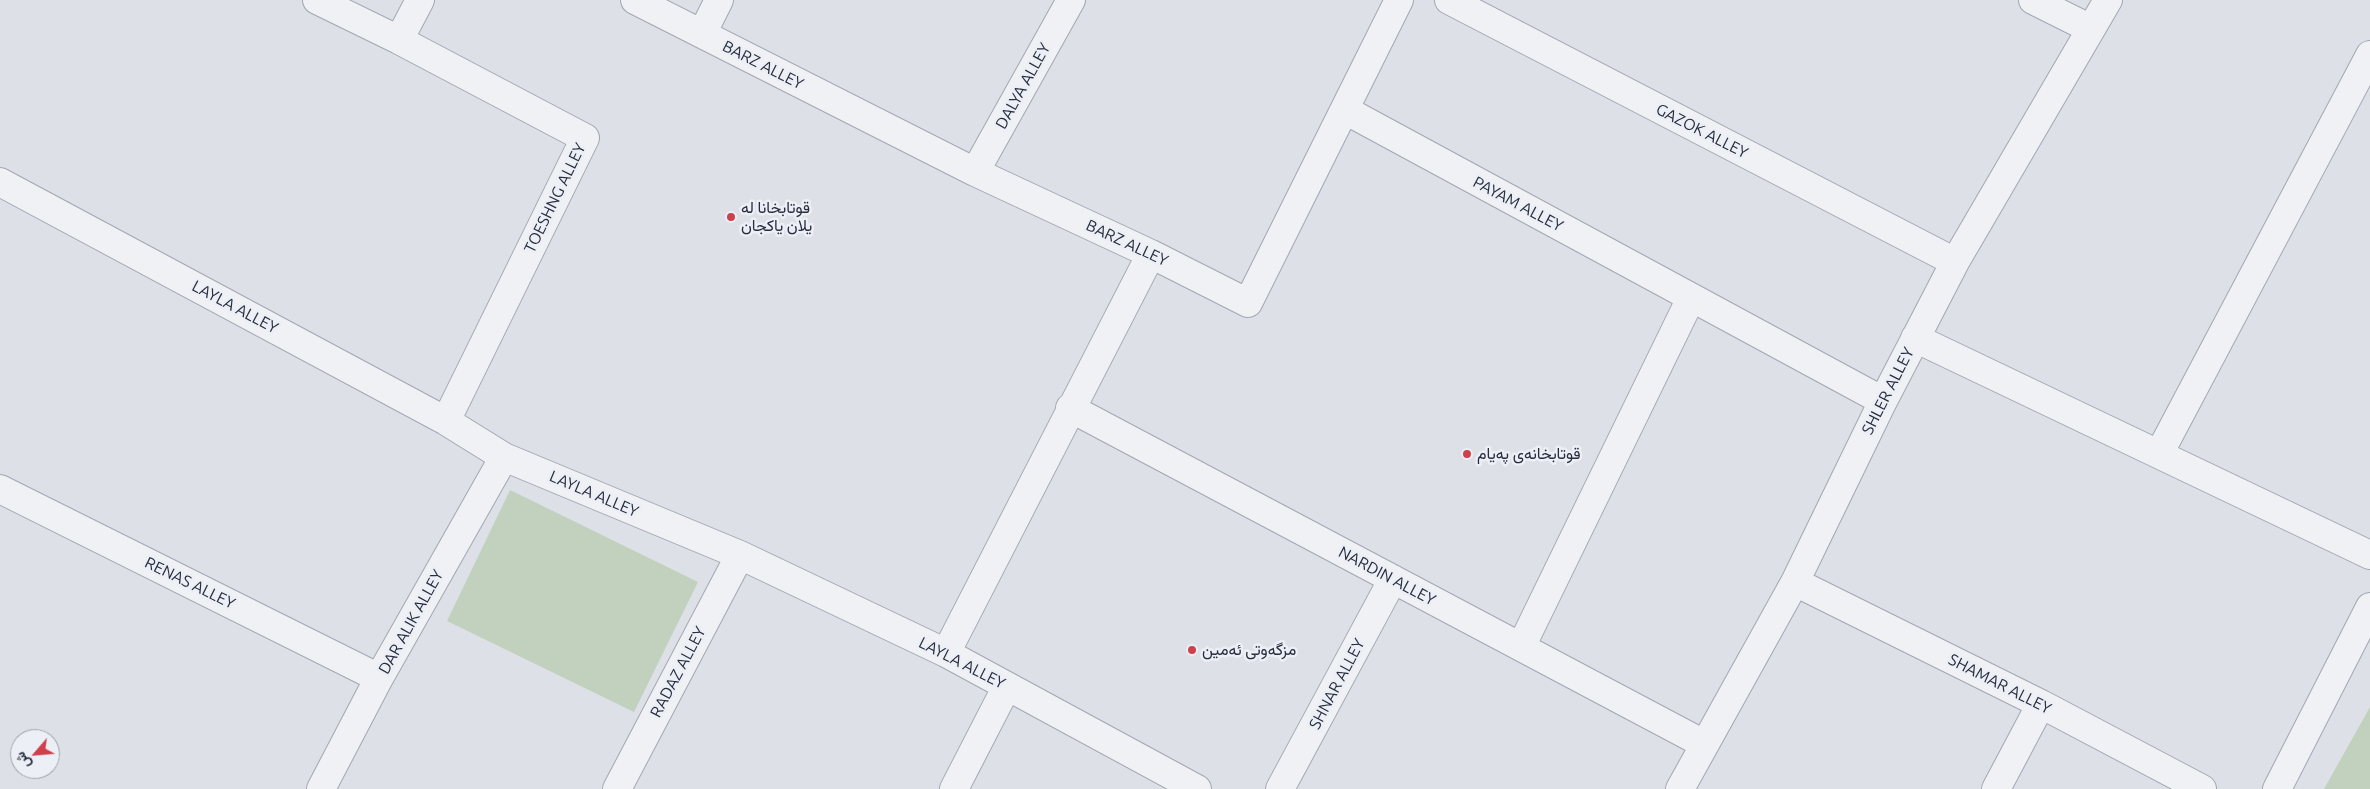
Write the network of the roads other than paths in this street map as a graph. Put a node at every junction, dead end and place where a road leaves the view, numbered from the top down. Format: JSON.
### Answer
{"nodes":[{"id":1,"x":317,"y":0,"type":"edge"},
{"id":2,"x":420,"y":0,"type":"edge"},
{"id":3,"x":635,"y":0,"type":"edge"},
{"id":4,"x":720,"y":0,"type":"edge"},
{"id":5,"x":1071,"y":0,"type":"edge"},
{"id":6,"x":1399,"y":0,"type":"edge"},
{"id":7,"x":1449,"y":0,"type":"edge"},
{"id":8,"x":2033,"y":0,"type":"edge"},
{"id":9,"x":2108,"y":0,"type":"edge"},
{"id":10,"x":2091,"y":29,"type":"junction"},
{"id":11,"x":702,"y":34,"type":"junction"},
{"id":12,"x":399,"y":40,"type":"junction"},
{"id":13,"x":2370,"y":55,"type":"edge"},
{"id":14,"x":1345,"y":110,"type":"junction"},
{"id":15,"x":975,"y":172,"type":"junction"},
{"id":16,"x":1,"y":185,"type":"edge"},
{"id":17,"x":1151,"y":254,"type":"junction"},
{"id":18,"x":1955,"y":262,"type":"junction"},
{"id":19,"x":1692,"y":298,"type":"junction"},
{"id":20,"x":1915,"y":338,"type":"junction"},
{"id":21,"x":1883,"y":401,"type":"junction"},
{"id":22,"x":1070,"y":408,"type":"junction"},
{"id":23,"x":446,"y":420,"type":"junction"},
{"id":24,"x":2159,"y":454,"type":"junction"},
{"id":25,"x":504,"y":457,"type":"junction"},
{"id":26,"x":0,"y":489,"type":"edge"},
{"id":27,"x":740,"y":555,"type":"junction"},
{"id":28,"x":2370,"y":555,"type":"edge"},
{"id":29,"x":1393,"y":579,"type":"junction"},
{"id":30,"x":1795,"y":582,"type":"junction"},
{"id":31,"x":2370,"y":607,"type":"edge"},
{"id":32,"x":1521,"y":647,"type":"junction"},
{"id":33,"x":946,"y":653,"type":"junction"},
{"id":34,"x":379,"y":678,"type":"junction"},
{"id":35,"x":1007,"y":686,"type":"junction"},
{"id":36,"x":2041,"y":704,"type":"junction"},
{"id":37,"x":1704,"y":744,"type":"junction"},
{"id":38,"x":321,"y":789,"type":"edge"},
{"id":39,"x":617,"y":789,"type":"edge"},
{"id":40,"x":954,"y":789,"type":"edge"},
{"id":41,"x":1197,"y":789,"type":"edge"},
{"id":42,"x":1280,"y":789,"type":"edge"},
{"id":43,"x":1680,"y":789,"type":"edge"},
{"id":44,"x":1996,"y":789,"type":"edge"},
{"id":45,"x":2202,"y":789,"type":"edge"},
{"id":46,"x":2277,"y":789,"type":"edge"}],
"edges":[{"from":1,"to":12,"type":"street","name":"TOESHNG ALLEY"},
{"from":2,"to":12,"type":"street"},
{"from":3,"to":11,"type":"street","name":"BARZ ALLEY"},
{"from":4,"to":11,"type":"street","name":"BARZ ALLEY"},
{"from":5,"to":15,"type":"street","name":"DALYA ALLEY"},
{"from":6,"to":14,"type":"street","name":"BARZ ALLEY"},
{"from":7,"to":18,"type":"street","name":"GAZOK ALLEY"},
{"from":8,"to":10,"type":"street"},
{"from":9,"to":10,"type":"street","name":"SHLER ALLEY"},
{"from":10,"to":18,"type":"street","name":"SHLER ALLEY"},
{"from":11,"to":15,"type":"street","name":"BARZ ALLEY"},
{"from":12,"to":23,"type":"street","name":"TOESHNG ALLEY"},
{"from":13,"to":24,"type":"street"},
{"from":14,"to":17,"type":"street","name":"BARZ ALLEY"},
{"from":14,"to":19,"type":"street","name":"PAYAM ALLEY"},
{"from":15,"to":17,"type":"street","name":"BARZ ALLEY"},
{"from":16,"to":23,"type":"street","name":"LAYLA ALLEY"},
{"from":17,"to":22,"type":"street"},
{"from":18,"to":20,"type":"street","name":"SHLER ALLEY"},
{"from":19,"to":21,"type":"street","name":"PAYAM ALLEY"},
{"from":19,"to":32,"type":"street"},
{"from":20,"to":21,"type":"street","name":"SHLER ALLEY"},
{"from":20,"to":24,"type":"street"},
{"from":21,"to":30,"type":"street","name":"SHLER ALLEY"},
{"from":22,"to":29,"type":"street","name":"NARDIN ALLEY"},
{"from":22,"to":33,"type":"street"},
{"from":23,"to":25,"type":"street","name":"LAYLA ALLEY"},
{"from":24,"to":28,"type":"street"},
{"from":25,"to":27,"type":"street","name":"LAYLA ALLEY"},
{"from":25,"to":34,"type":"street","name":"DAR ALIK ALLEY"},
{"from":26,"to":34,"type":"street","name":"RENAS ALLEY"},
{"from":27,"to":33,"type":"street","name":"LAYLA ALLEY"},
{"from":27,"to":39,"type":"street","name":"RADAZ ALLEY"},
{"from":29,"to":32,"type":"street","name":"NARDIN ALLEY"},
{"from":29,"to":42,"type":"street","name":"SHNAR ALLEY"},
{"from":30,"to":36,"type":"street","name":"SHAMAR ALLEY"},
{"from":30,"to":37,"type":"street","name":"SHLER ALLEY"},
{"from":31,"to":46,"type":"street"},
{"from":32,"to":37,"type":"street","name":"NARDIN ALLEY"},
{"from":33,"to":35,"type":"street","name":"LAYLA ALLEY"},
{"from":34,"to":38,"type":"street","name":"DAR ALIK ALLEY"},
{"from":35,"to":40,"type":"street"},
{"from":35,"to":41,"type":"street","name":"LAYLA ALLEY"},
{"from":36,"to":44,"type":"street"},
{"from":36,"to":45,"type":"street","name":"SHAMAR ALLEY"},
{"from":37,"to":43,"type":"street","name":"SHLER ALLEY"}]}
